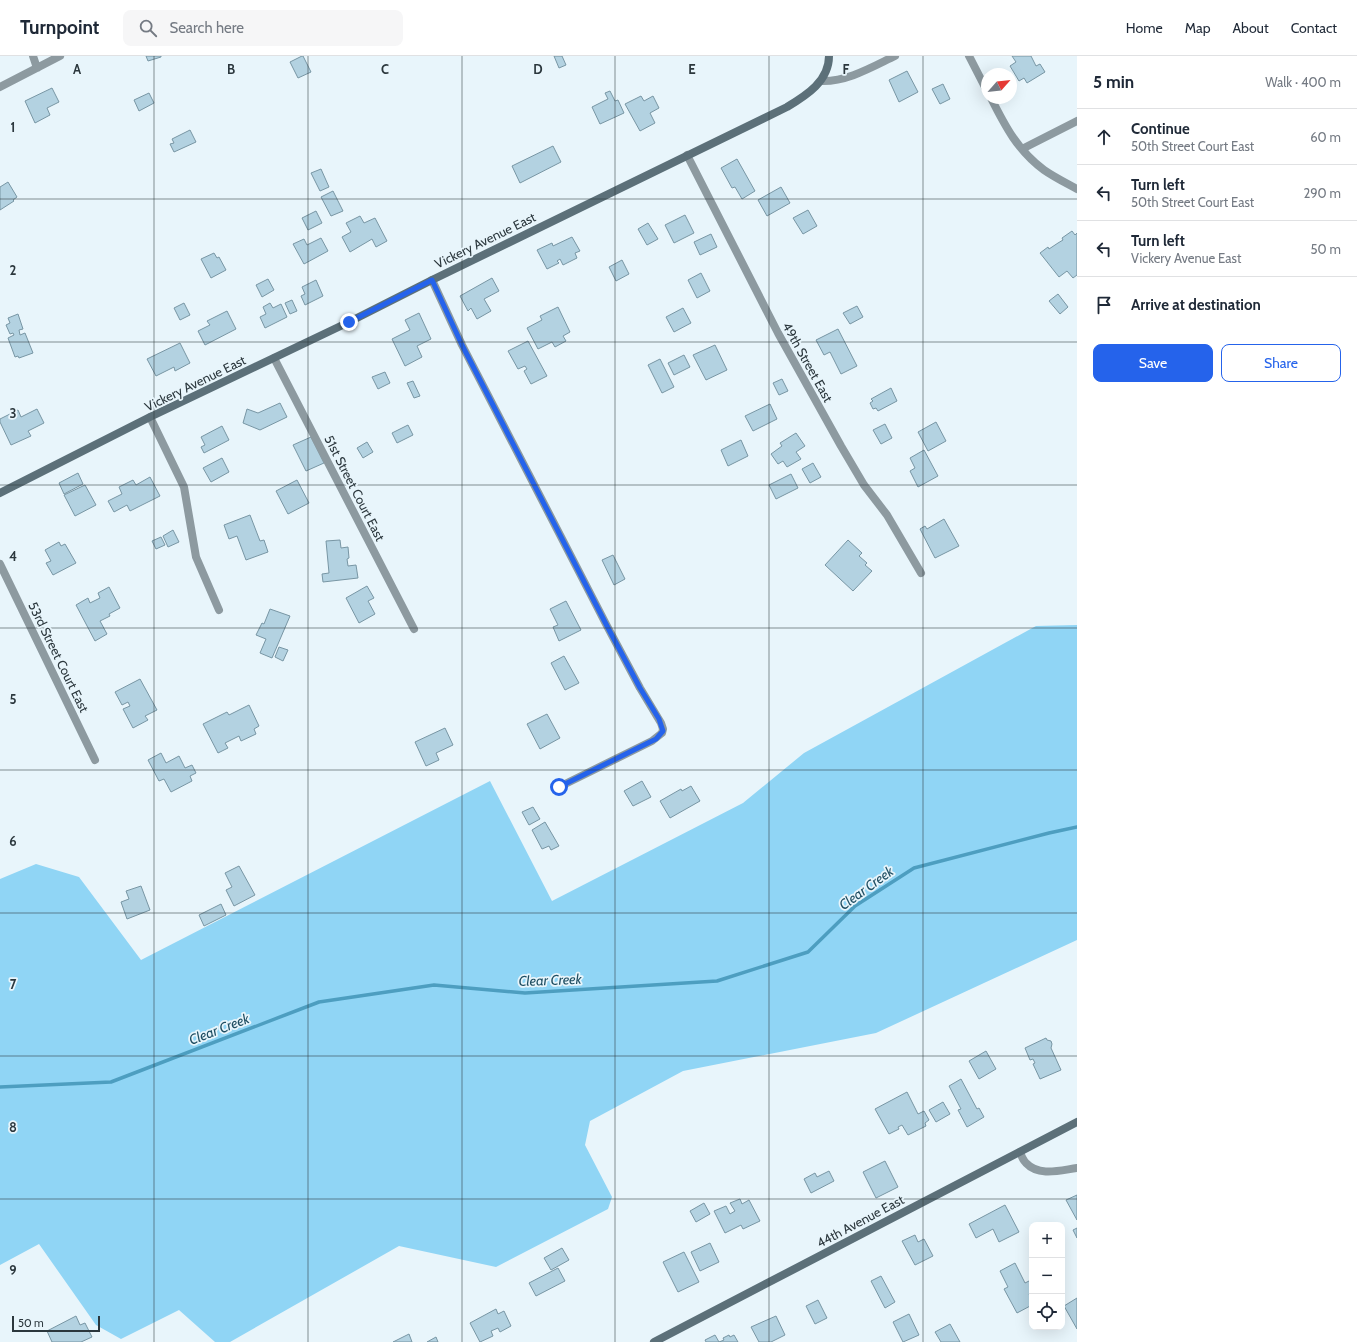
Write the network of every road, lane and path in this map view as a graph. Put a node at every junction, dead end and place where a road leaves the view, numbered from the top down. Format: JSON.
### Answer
{"nodes":[{"id":1,"x":33,"y":56,"type":"edge"},
{"id":2,"x":60,"y":56,"type":"edge"},
{"id":3,"x":829,"y":56,"type":"edge"},
{"id":4,"x":894,"y":56,"type":"edge"},
{"id":5,"x":969,"y":56,"type":"edge"},
{"id":6,"x":37,"y":68,"type":"junction"},
{"id":7,"x":981,"y":79,"type":"edge"},
{"id":8,"x":821,"y":81,"type":"junction"},
{"id":9,"x":0,"y":87,"type":"edge"},
{"id":10,"x":994,"y":104,"type":"edge"},
{"id":11,"x":1077,"y":121,"type":"edge"},
{"id":12,"x":1022,"y":149,"type":"junction"},
{"id":13,"x":687,"y":155,"type":"junction"},
{"id":14,"x":1077,"y":189,"type":"edge"},
{"id":15,"x":432,"y":280,"type":"junction"},
{"id":16,"x":274,"y":358,"type":"junction"},
{"id":17,"x":150,"y":417,"type":"junction"},
{"id":18,"x":0,"y":493,"type":"edge"},
{"id":19,"x":0,"y":564,"type":"edge"},
{"id":20,"x":921,"y":573,"type":"dead end"},
{"id":21,"x":218,"y":610,"type":"dead end"},
{"id":22,"x":414,"y":629,"type":"dead end"},
{"id":23,"x":96,"y":760,"type":"dead end"},
{"id":24,"x":559,"y":787,"type":"dead end"},
{"id":25,"x":1077,"y":1122,"type":"edge"},
{"id":26,"x":1020,"y":1152,"type":"junction"},
{"id":27,"x":1077,"y":1168,"type":"edge"},
{"id":28,"x":654,"y":1342,"type":"edge"}],
"edges":[{"from":1,"to":6,"type":"street"},
{"from":2,"to":6,"type":"street"},
{"from":3,"to":8,"type":"street"},
{"from":4,"to":8,"type":"street"},
{"from":5,"to":7,"type":"street"},
{"from":6,"to":9,"type":"street"},
{"from":8,"to":13,"type":"street","name":"Vickery Avenue East"},
{"from":10,"to":12,"type":"street"},
{"from":11,"to":12,"type":"street"},
{"from":12,"to":14,"type":"street"},
{"from":13,"to":15,"type":"street","name":"Vickery Avenue East"},
{"from":13,"to":20,"type":"street","name":"49th Street East"},
{"from":15,"to":16,"type":"street","name":"Vickery Avenue East"},
{"from":15,"to":24,"type":"street"},
{"from":16,"to":17,"type":"street","name":"Vickery Avenue East"},
{"from":16,"to":22,"type":"street","name":"51st Street Court East"},
{"from":17,"to":18,"type":"street","name":"Vickery Avenue East"},
{"from":17,"to":21,"type":"street"},
{"from":19,"to":23,"type":"street","name":"53rd Street Court East"},
{"from":25,"to":26,"type":"street","name":"44th Avenue East"},
{"from":26,"to":27,"type":"street"},
{"from":26,"to":28,"type":"street","name":"44th Avenue East"}]}
